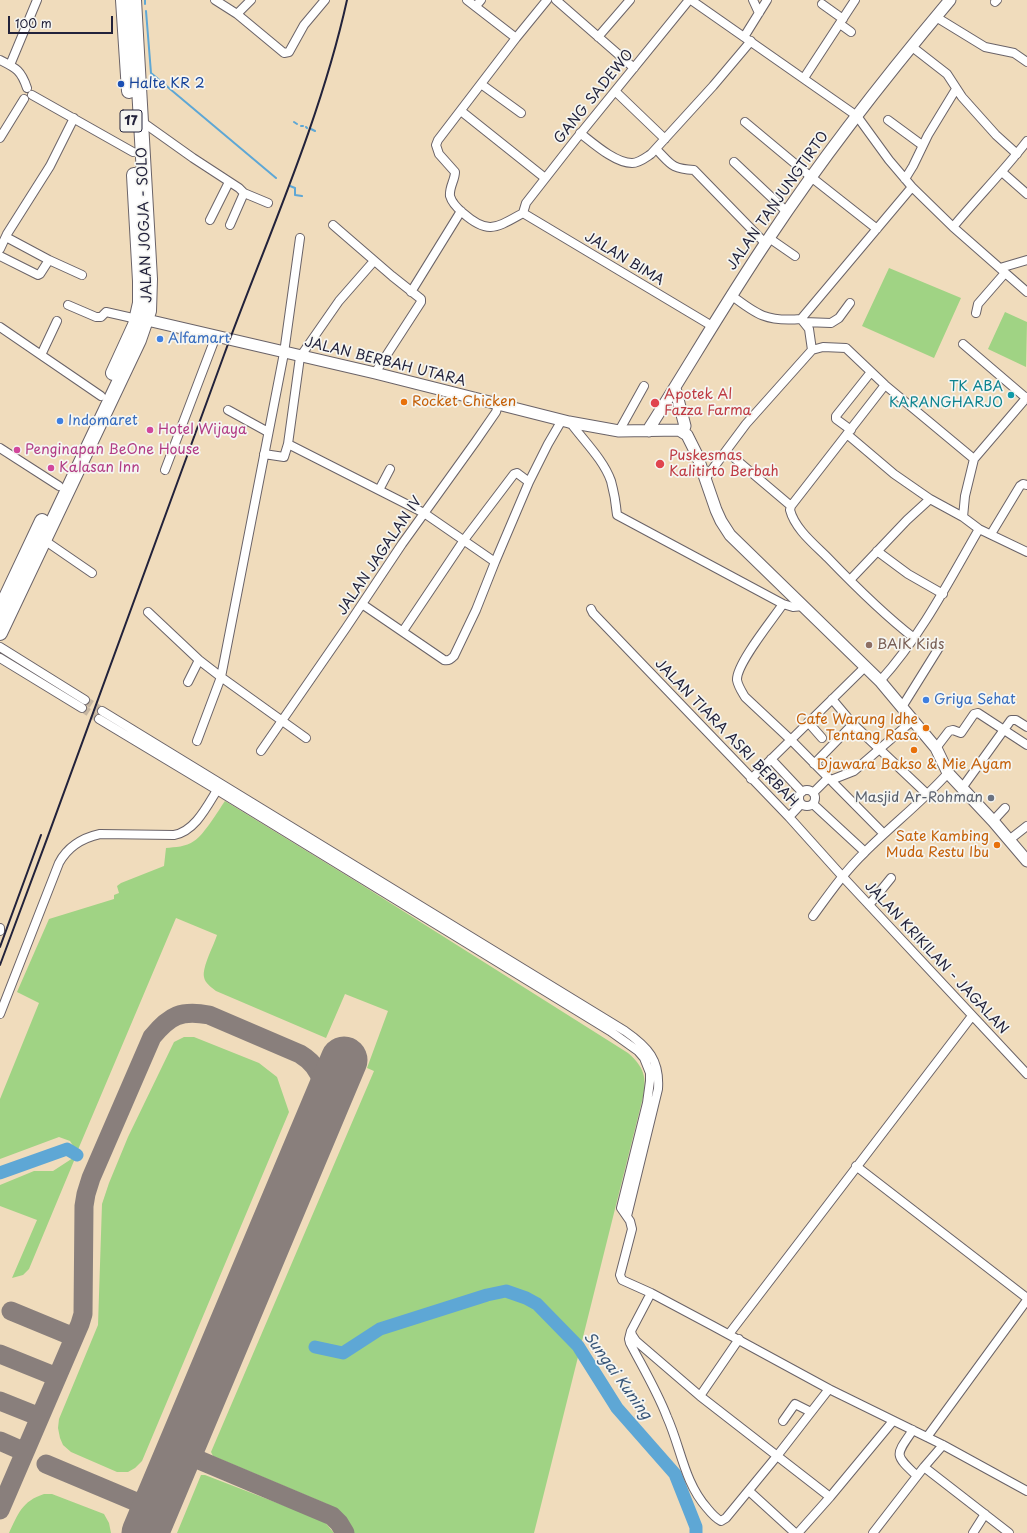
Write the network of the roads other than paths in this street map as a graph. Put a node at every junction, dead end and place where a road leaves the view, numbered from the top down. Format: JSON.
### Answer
{"nodes":[{"id":1,"x":37,"y":0,"type":"edge"},
{"id":2,"x":215,"y":0,"type":"edge"},
{"id":3,"x":251,"y":0,"type":"edge"},
{"id":4,"x":325,"y":0,"type":"edge"},
{"id":5,"x":467,"y":0,"type":"edge"},
{"id":6,"x":547,"y":0,"type":"edge"},
{"id":7,"x":556,"y":0,"type":"edge"},
{"id":8,"x":630,"y":0,"type":"edge"},
{"id":9,"x":690,"y":0,"type":"edge"},
{"id":10,"x":753,"y":0,"type":"edge"},
{"id":11,"x":767,"y":0,"type":"edge"},
{"id":12,"x":855,"y":0,"type":"edge"},
{"id":13,"x":950,"y":0,"type":"edge"},
{"id":14,"x":478,"y":3,"type":"edge"},
{"id":15,"x":129,"y":4,"type":"edge"},
{"id":16,"x":822,"y":4,"type":"dead end"},
{"id":17,"x":759,"y":13,"type":"junction"},
{"id":18,"x":237,"y":14,"type":"junction"},
{"id":19,"x":936,"y":17,"type":"junction"},
{"id":20,"x":841,"y":21,"type":"junction"},
{"id":21,"x":851,"y":32,"type":"dead end"},
{"id":22,"x":598,"y":36,"type":"junction"},
{"id":23,"x":516,"y":38,"type":"junction"},
{"id":24,"x":748,"y":39,"type":"junction"},
{"id":25,"x":911,"y":46,"type":"junction"},
{"id":26,"x":0,"y":60,"type":"edge"},
{"id":27,"x":1027,"y":62,"type":"edge"},
{"id":28,"x":10,"y":65,"type":"junction"},
{"id":29,"x":634,"y":68,"type":"junction"},
{"id":30,"x":804,"y":78,"type":"junction"},
{"id":31,"x":481,"y":84,"type":"junction"},
{"id":32,"x":27,"y":88,"type":"junction"},
{"id":33,"x":956,"y":89,"type":"junction"},
{"id":34,"x":615,"y":91,"type":"junction"},
{"id":35,"x":32,"y":95,"type":"junction"},
{"id":36,"x":24,"y":99,"type":"junction"},
{"id":37,"x":461,"y":111,"type":"junction"},
{"id":38,"x":521,"y":113,"type":"dead end"},
{"id":39,"x":857,"y":116,"type":"junction"},
{"id":40,"x":74,"y":118,"type":"junction"},
{"id":41,"x":888,"y":120,"type":"dead end"},
{"id":42,"x":141,"y":121,"type":"junction"},
{"id":43,"x":745,"y":122,"type":"dead end"},
{"id":44,"x":1,"y":133,"type":"edge"},
{"id":45,"x":580,"y":133,"type":"junction"},
{"id":46,"x":665,"y":139,"type":"junction"},
{"id":47,"x":1027,"y":141,"type":"edge"},
{"id":48,"x":922,"y":146,"type":"junction"},
{"id":49,"x":656,"y":149,"type":"junction"},
{"id":50,"x":133,"y":152,"type":"junction"},
{"id":51,"x":1017,"y":154,"type":"junction"},
{"id":52,"x":734,"y":162,"type":"dead end"},
{"id":53,"x":1002,"y":172,"type":"junction"},
{"id":54,"x":811,"y":177,"type":"junction"},
{"id":55,"x":545,"y":178,"type":"junction"},
{"id":56,"x":905,"y":178,"type":"junction"},
{"id":57,"x":229,"y":182,"type":"junction"},
{"id":58,"x":912,"y":187,"type":"junction"},
{"id":59,"x":244,"y":193,"type":"junction"},
{"id":60,"x":1027,"y":194,"type":"edge"},
{"id":61,"x":268,"y":203,"type":"dead end"},
{"id":62,"x":461,"y":211,"type":"junction"},
{"id":63,"x":787,"y":212,"type":"junction"},
{"id":64,"x":523,"y":213,"type":"junction"},
{"id":65,"x":210,"y":220,"type":"dead end"},
{"id":66,"x":230,"y":225,"type":"dead end"},
{"id":67,"x":333,"y":225,"type":"dead end"},
{"id":68,"x":953,"y":227,"type":"junction"},
{"id":69,"x":877,"y":229,"type":"junction"},
{"id":70,"x":6,"y":237,"type":"junction"},
{"id":71,"x":300,"y":238,"type":"dead end"},
{"id":72,"x":767,"y":240,"type":"junction"},
{"id":73,"x":0,"y":249,"type":"edge"},
{"id":74,"x":0,"y":256,"type":"edge"},
{"id":75,"x":795,"y":256,"type":"dead end"},
{"id":76,"x":49,"y":260,"type":"junction"},
{"id":77,"x":1027,"y":260,"type":"edge"},
{"id":78,"x":374,"y":261,"type":"junction"},
{"id":79,"x":1003,"y":271,"type":"junction"},
{"id":80,"x":82,"y":275,"type":"dead end"},
{"id":81,"x":411,"y":292,"type":"junction"},
{"id":82,"x":1027,"y":292,"type":"edge"},
{"id":83,"x":731,"y":295,"type":"junction"},
{"id":84,"x":850,"y":303,"type":"dead end"},
{"id":85,"x":68,"y":305,"type":"dead end"},
{"id":86,"x":976,"y":313,"type":"dead end"},
{"id":87,"x":142,"y":319,"type":"junction"},
{"id":88,"x":802,"y":320,"type":"junction"},
{"id":89,"x":57,"y":321,"type":"dead end"},
{"id":90,"x":712,"y":326,"type":"junction"},
{"id":91,"x":0,"y":327,"type":"edge"},
{"id":92,"x":216,"y":336,"type":"junction"},
{"id":93,"x":963,"y":344,"type":"dead end"},
{"id":94,"x":812,"y":350,"type":"junction"},
{"id":95,"x":284,"y":353,"type":"junction"},
{"id":96,"x":41,"y":355,"type":"junction"},
{"id":97,"x":300,"y":357,"type":"junction"},
{"id":98,"x":871,"y":372,"type":"junction"},
{"id":99,"x":375,"y":373,"type":"junction"},
{"id":100,"x":885,"y":385,"type":"junction"},
{"id":101,"x":644,"y":386,"type":"dead end"},
{"id":102,"x":675,"y":388,"type":"junction"},
{"id":103,"x":101,"y":396,"type":"junction"},
{"id":104,"x":1026,"y":398,"type":"edge"},
{"id":105,"x":498,"y":405,"type":"junction"},
{"id":106,"x":228,"y":410,"type":"dead end"},
{"id":107,"x":567,"y":421,"type":"junction"},
{"id":108,"x":619,"y":431,"type":"junction"},
{"id":109,"x":649,"y":431,"type":"junction"},
{"id":110,"x":268,"y":432,"type":"junction"},
{"id":111,"x":683,"y":432,"type":"junction"},
{"id":112,"x":849,"y":432,"type":"junction"},
{"id":113,"x":288,"y":444,"type":"junction"},
{"id":114,"x":0,"y":448,"type":"edge"},
{"id":115,"x":726,"y":451,"type":"junction"},
{"id":116,"x":264,"y":454,"type":"junction"},
{"id":117,"x":974,"y":460,"type":"junction"},
{"id":118,"x":390,"y":469,"type":"dead end"},
{"id":119,"x":165,"y":470,"type":"dead end"},
{"id":120,"x":705,"y":479,"type":"junction"},
{"id":121,"x":529,"y":482,"type":"junction"},
{"id":122,"x":1027,"y":485,"type":"edge"},
{"id":123,"x":59,"y":486,"type":"junction"},
{"id":124,"x":379,"y":490,"type":"junction"},
{"id":125,"x":930,"y":499,"type":"junction"},
{"id":126,"x":791,"y":506,"type":"junction"},
{"id":127,"x":424,"y":513,"type":"junction"},
{"id":128,"x":963,"y":518,"type":"junction"},
{"id":129,"x":979,"y":529,"type":"junction"},
{"id":130,"x":991,"y":534,"type":"junction"},
{"id":131,"x":44,"y":540,"type":"junction"},
{"id":132,"x":464,"y":540,"type":"junction"},
{"id":133,"x":877,"y":551,"type":"junction"},
{"id":134,"x":1027,"y":552,"type":"edge"},
{"id":135,"x":495,"y":562,"type":"junction"},
{"id":136,"x":92,"y":573,"type":"dead end"},
{"id":137,"x":850,"y":580,"type":"junction"},
{"id":138,"x":943,"y":594,"type":"junction"},
{"id":139,"x":362,"y":604,"type":"junction"},
{"id":140,"x":783,"y":604,"type":"junction"},
{"id":141,"x":803,"y":606,"type":"junction"},
{"id":142,"x":590,"y":609,"type":"dead end"},
{"id":143,"x":0,"y":610,"type":"edge"},
{"id":144,"x":148,"y":612,"type":"dead end"},
{"id":145,"x":403,"y":631,"type":"junction"},
{"id":146,"x":0,"y":633,"type":"edge"},
{"id":147,"x":914,"y":638,"type":"junction"},
{"id":148,"x":940,"y":646,"type":"dead end"},
{"id":149,"x":0,"y":647,"type":"edge"},
{"id":150,"x":0,"y":658,"type":"edge"},
{"id":151,"x":199,"y":660,"type":"junction"},
{"id":152,"x":866,"y":666,"type":"junction"},
{"id":153,"x":221,"y":678,"type":"junction"},
{"id":154,"x":880,"y":681,"type":"junction"},
{"id":155,"x":188,"y":682,"type":"dead end"},
{"id":156,"x":832,"y":699,"type":"junction"},
{"id":157,"x":85,"y":700,"type":"tunnel mouth"},
{"id":158,"x":902,"y":707,"type":"junction"},
{"id":159,"x":82,"y":708,"type":"tunnel mouth"},
{"id":160,"x":102,"y":711,"type":"tunnel mouth"},
{"id":161,"x":99,"y":719,"type":"tunnel mouth"},
{"id":162,"x":282,"y":721,"type":"junction"},
{"id":163,"x":912,"y":721,"type":"junction"},
{"id":164,"x":808,"y":722,"type":"junction"},
{"id":165,"x":853,"y":724,"type":"junction"},
{"id":166,"x":1027,"y":727,"type":"edge"},
{"id":167,"x":1005,"y":731,"type":"junction"},
{"id":168,"x":306,"y":738,"type":"dead end"},
{"id":169,"x":822,"y":738,"type":"dead end"},
{"id":170,"x":791,"y":740,"type":"junction"},
{"id":171,"x":197,"y":741,"type":"dead end"},
{"id":172,"x":1027,"y":745,"type":"edge"},
{"id":173,"x":936,"y":748,"type":"junction"},
{"id":174,"x":880,"y":750,"type":"junction"},
{"id":175,"x":261,"y":751,"type":"dead end"},
{"id":176,"x":771,"y":759,"type":"junction"},
{"id":177,"x":814,"y":764,"type":"junction"},
{"id":178,"x":948,"y":773,"type":"junction"},
{"id":179,"x":751,"y":779,"type":"junction"},
{"id":180,"x":830,"y":779,"type":"junction"},
{"id":181,"x":220,"y":786,"type":"junction"},
{"id":182,"x":962,"y":788,"type":"junction"},
{"id":183,"x":802,"y":792,"type":"junction"},
{"id":184,"x":813,"y":793,"type":"junction"},
{"id":185,"x":928,"y":795,"type":"junction"},
{"id":186,"x":801,"y":804,"type":"junction"},
{"id":187,"x":813,"y":804,"type":"junction"},
{"id":188,"x":1005,"y":808,"type":"dead end"},
{"id":189,"x":789,"y":817,"type":"junction"},
{"id":190,"x":993,"y":821,"type":"junction"},
{"id":191,"x":1027,"y":826,"type":"edge"},
{"id":192,"x":884,"y":834,"type":"junction"},
{"id":193,"x":1009,"y":840,"type":"junction"},
{"id":194,"x":865,"y":852,"type":"junction"},
{"id":195,"x":1027,"y":861,"type":"edge"},
{"id":196,"x":368,"y":873,"type":"junction"},
{"id":197,"x":842,"y":876,"type":"junction"},
{"id":198,"x":890,"y":878,"type":"dead end"},
{"id":199,"x":360,"y":879,"type":"junction"},
{"id":200,"x":870,"y":905,"type":"junction"},
{"id":201,"x":812,"y":916,"type":"dead end"},
{"id":202,"x":0,"y":928,"type":"edge"},
{"id":203,"x":0,"y":932,"type":"edge"},
{"id":204,"x":0,"y":1014,"type":"edge"},
{"id":205,"x":972,"y":1016,"type":"junction"},
{"id":206,"x":1027,"y":1074,"type":"edge"},
{"id":207,"x":856,"y":1166,"type":"junction"},
{"id":208,"x":627,"y":1216,"type":"junction"},
{"id":209,"x":651,"y":1293,"type":"junction"},
{"id":210,"x":1027,"y":1299,"type":"edge"},
{"id":211,"x":631,"y":1331,"type":"junction"},
{"id":212,"x":729,"y":1334,"type":"junction"},
{"id":213,"x":739,"y":1339,"type":"junction"},
{"id":214,"x":829,"y":1389,"type":"junction"},
{"id":215,"x":700,"y":1396,"type":"junction"},
{"id":216,"x":811,"y":1412,"type":"junction"},
{"id":217,"x":783,"y":1421,"type":"dead end"},
{"id":218,"x":893,"y":1421,"type":"junction"},
{"id":219,"x":913,"y":1430,"type":"junction"},
{"id":220,"x":927,"y":1437,"type":"junction"},
{"id":221,"x":943,"y":1445,"type":"junction"},
{"id":222,"x":777,"y":1456,"type":"junction"},
{"id":223,"x":924,"y":1467,"type":"junction"},
{"id":224,"x":917,"y":1476,"type":"junction"},
{"id":225,"x":749,"y":1491,"type":"junction"},
{"id":226,"x":1027,"y":1491,"type":"edge"},
{"id":227,"x":830,"y":1497,"type":"junction"},
{"id":228,"x":985,"y":1514,"type":"junction"},
{"id":229,"x":796,"y":1533,"type":"edge"},
{"id":230,"x":873,"y":1533,"type":"edge"},
{"id":231,"x":973,"y":1533,"type":"edge"},
{"id":232,"x":1009,"y":1533,"type":"edge"}],
"edges":[{"from":1,"to":28,"type":"street"},
{"from":2,"to":18,"type":"street"},
{"from":3,"to":18,"type":"street"},
{"from":4,"to":18,"type":"street"},
{"from":5,"to":14,"type":"street"},
{"from":6,"to":23,"type":"street"},
{"from":7,"to":22,"type":"street"},
{"from":8,"to":22,"type":"street"},
{"from":9,"to":24,"type":"street"},
{"from":9,"to":29,"type":"street","name":"GANG SADEWO"},
{"from":10,"to":17,"type":"street"},
{"from":11,"to":17,"type":"street"},
{"from":12,"to":20,"type":"street"},
{"from":13,"to":19,"type":"main road","name":"JALAN TANJUNGTIRTO"},
{"from":14,"to":23,"type":"street"},
{"from":15,"to":42,"type":"highway","name":"JALAN JOGJA - SOLO","number":"17"},
{"from":15,"to":50,"type":"highway","name":"JALAN JOGJA - SOLO","number":"17"},
{"from":16,"to":20,"type":"street"},
{"from":17,"to":24,"type":"street"},
{"from":19,"to":25,"type":"main road","name":"JALAN TANJUNGTIRTO"},
{"from":19,"to":27,"type":"street"},
{"from":20,"to":21,"type":"street"},
{"from":20,"to":30,"type":"street"},
{"from":22,"to":29,"type":"street"},
{"from":23,"to":31,"type":"street"},
{"from":24,"to":30,"type":"street"},
{"from":24,"to":46,"type":"street"},
{"from":25,"to":33,"type":"street"},
{"from":25,"to":39,"type":"main road","name":"JALAN TANJUNGTIRTO"},
{"from":26,"to":28,"type":"street"},
{"from":28,"to":32,"type":"street"},
{"from":29,"to":34,"type":"street","name":"GANG SADEWO"},
{"from":30,"to":39,"type":"street"},
{"from":31,"to":37,"type":"street"},
{"from":31,"to":38,"type":"street"},
{"from":32,"to":35,"type":"street"},
{"from":32,"to":36,"type":"street"},
{"from":33,"to":48,"type":"street"},
{"from":33,"to":51,"type":"street"},
{"from":34,"to":45,"type":"street","name":"GANG SADEWO"},
{"from":34,"to":46,"type":"street"},
{"from":35,"to":36,"type":"street"},
{"from":35,"to":40,"type":"street"},
{"from":36,"to":44,"type":"street"},
{"from":37,"to":55,"type":"street"},
{"from":37,"to":62,"type":"street"},
{"from":39,"to":54,"type":"main road","name":"JALAN TANJUNGTIRTO"},
{"from":39,"to":56,"type":"street"},
{"from":40,"to":50,"type":"street"},
{"from":40,"to":70,"type":"street"},
{"from":41,"to":48,"type":"street"},
{"from":42,"to":57,"type":"street"},
{"from":42,"to":87,"type":"highway","name":"JALAN JOGJA - SOLO","number":"17"},
{"from":43,"to":54,"type":"street"},
{"from":45,"to":49,"type":"street"},
{"from":45,"to":55,"type":"street","name":"GANG SADEWO"},
{"from":46,"to":49,"type":"street"},
{"from":47,"to":51,"type":"street"},
{"from":48,"to":56,"type":"street"},
{"from":49,"to":72,"type":"street"},
{"from":50,"to":87,"type":"highway","name":"JALAN JOGJA - SOLO","number":"17"},
{"from":51,"to":53,"type":"street"},
{"from":52,"to":63,"type":"street"},
{"from":53,"to":60,"type":"street"},
{"from":53,"to":68,"type":"street"},
{"from":54,"to":63,"type":"main road","name":"JALAN TANJUNGTIRTO"},
{"from":54,"to":69,"type":"street"},
{"from":55,"to":64,"type":"street","name":"GANG SADEWO"},
{"from":56,"to":58,"type":"street"},
{"from":57,"to":59,"type":"street"},
{"from":57,"to":65,"type":"street"},
{"from":58,"to":68,"type":"street"},
{"from":58,"to":69,"type":"street"},
{"from":59,"to":61,"type":"street"},
{"from":59,"to":66,"type":"street"},
{"from":62,"to":64,"type":"street"},
{"from":62,"to":81,"type":"street"},
{"from":63,"to":72,"type":"main road","name":"JALAN TANJUNGTIRTO"},
{"from":64,"to":90,"type":"street","name":"JALAN BIMA"},
{"from":67,"to":78,"type":"street"},
{"from":68,"to":79,"type":"street"},
{"from":69,"to":88,"type":"street"},
{"from":70,"to":73,"type":"street"},
{"from":70,"to":76,"type":"street"},
{"from":71,"to":95,"type":"street"},
{"from":72,"to":75,"type":"street"},
{"from":72,"to":83,"type":"main road","name":"JALAN TANJUNGTIRTO"},
{"from":74,"to":76,"type":"street"},
{"from":76,"to":80,"type":"street"},
{"from":77,"to":79,"type":"street"},
{"from":78,"to":81,"type":"street"},
{"from":78,"to":97,"type":"street"},
{"from":79,"to":82,"type":"street"},
{"from":79,"to":86,"type":"street"},
{"from":81,"to":99,"type":"street"},
{"from":83,"to":88,"type":"street"},
{"from":83,"to":90,"type":"main road","name":"JALAN TANJUNGTIRTO"},
{"from":84,"to":88,"type":"street"},
{"from":85,"to":87,"type":"street"},
{"from":87,"to":92,"type":"main road","name":"JALAN BERBAH UTARA"},
{"from":87,"to":103,"type":"highway","name":"JALAN JOGJA - SOLO","number":"17"},
{"from":87,"to":131,"type":"highway","name":"JALAN JOGJA - SOLO","number":"17"},
{"from":88,"to":94,"type":"street"},
{"from":89,"to":96,"type":"street"},
{"from":90,"to":102,"type":"main road","name":"JALAN TANJUNGTIRTO"},
{"from":91,"to":96,"type":"street"},
{"from":92,"to":95,"type":"main road","name":"JALAN BERBAH UTARA"},
{"from":92,"to":119,"type":"street"},
{"from":93,"to":104,"type":"street"},
{"from":94,"to":98,"type":"street"},
{"from":94,"to":115,"type":"street"},
{"from":95,"to":97,"type":"main road","name":"JALAN BERBAH UTARA"},
{"from":95,"to":110,"type":"street"},
{"from":96,"to":103,"type":"street"},
{"from":97,"to":99,"type":"main road","name":"JALAN BERBAH UTARA"},
{"from":97,"to":113,"type":"street"},
{"from":98,"to":100,"type":"street"},
{"from":98,"to":112,"type":"street"},
{"from":99,"to":105,"type":"main road","name":"JALAN BERBAH UTARA"},
{"from":100,"to":112,"type":"street"},
{"from":100,"to":117,"type":"street"},
{"from":101,"to":108,"type":"street"},
{"from":102,"to":109,"type":"main road","name":"JALAN TANJUNGTIRTO"},
{"from":102,"to":111,"type":"main road"},
{"from":103,"to":123,"type":"highway","name":"JALAN JOGJA - SOLO","number":"17"},
{"from":104,"to":117,"type":"street"},
{"from":105,"to":107,"type":"main road","name":"JALAN BERBAH UTARA"},
{"from":105,"to":127,"type":"street","name":"JALAN JAGALAN IV"},
{"from":106,"to":110,"type":"street"},
{"from":107,"to":108,"type":"main road","name":"JALAN BERBAH UTARA"},
{"from":107,"to":121,"type":"street"},
{"from":107,"to":140,"type":"street"},
{"from":108,"to":109,"type":"main road","name":"JALAN BERBAH UTARA"},
{"from":109,"to":111,"type":"main road","name":"JALAN BERBAH UTARA"},
{"from":110,"to":116,"type":"street"},
{"from":111,"to":120,"type":"main road"},
{"from":112,"to":125,"type":"street"},
{"from":112,"to":126,"type":"street"},
{"from":113,"to":116,"type":"street"},
{"from":113,"to":124,"type":"street"},
{"from":114,"to":123,"type":"street"},
{"from":115,"to":120,"type":"street"},
{"from":115,"to":126,"type":"street"},
{"from":116,"to":153,"type":"street"},
{"from":117,"to":128,"type":"street"},
{"from":118,"to":124,"type":"street"},
{"from":120,"to":141,"type":"main road"},
{"from":121,"to":132,"type":"street"},
{"from":121,"to":135,"type":"street"},
{"from":122,"to":130,"type":"street"},
{"from":123,"to":143,"type":"highway","name":"JALAN JOGJA - SOLO","number":"17"},
{"from":124,"to":127,"type":"street"},
{"from":125,"to":128,"type":"street"},
{"from":125,"to":133,"type":"street"},
{"from":126,"to":137,"type":"street"},
{"from":127,"to":132,"type":"street"},
{"from":127,"to":139,"type":"street","name":"JALAN JAGALAN IV"},
{"from":128,"to":129,"type":"street"},
{"from":129,"to":130,"type":"street"},
{"from":129,"to":138,"type":"street"},
{"from":130,"to":134,"type":"street"},
{"from":131,"to":136,"type":"street"},
{"from":131,"to":146,"type":"highway","name":"JALAN JOGJA - SOLO","number":"17"},
{"from":132,"to":135,"type":"street"},
{"from":132,"to":145,"type":"street"},
{"from":133,"to":137,"type":"street"},
{"from":133,"to":138,"type":"street"},
{"from":135,"to":145,"type":"street"},
{"from":137,"to":147,"type":"street"},
{"from":138,"to":147,"type":"street"},
{"from":139,"to":145,"type":"street"},
{"from":139,"to":162,"type":"street","name":"JALAN JAGALAN IV"},
{"from":140,"to":141,"type":"street"},
{"from":140,"to":170,"type":"street"},
{"from":141,"to":152,"type":"main road"},
{"from":142,"to":179,"type":"street","name":"JALAN TIARA ASRI BERBAH"},
{"from":144,"to":151,"type":"street"},
{"from":147,"to":154,"type":"street"},
{"from":148,"to":158,"type":"street"},
{"from":149,"to":157,"type":"street"},
{"from":150,"to":159,"type":"street"},
{"from":151,"to":153,"type":"street"},
{"from":151,"to":155,"type":"street"},
{"from":152,"to":154,"type":"main road"},
{"from":152,"to":156,"type":"street"},
{"from":153,"to":162,"type":"street"},
{"from":153,"to":171,"type":"street"},
{"from":154,"to":158,"type":"main road"},
{"from":156,"to":164,"type":"street"},
{"from":156,"to":165,"type":"street"},
{"from":158,"to":163,"type":"main road"},
{"from":160,"to":181,"type":"street"},
{"from":161,"to":181,"type":"street"},
{"from":162,"to":168,"type":"street"},
{"from":162,"to":175,"type":"street","name":"JALAN JAGALAN IV"},
{"from":163,"to":173,"type":"main road"},
{"from":163,"to":174,"type":"street"},
{"from":164,"to":169,"type":"street"},
{"from":164,"to":170,"type":"street"},
{"from":165,"to":174,"type":"street"},
{"from":165,"to":177,"type":"street"},
{"from":166,"to":167,"type":"street"},
{"from":167,"to":172,"type":"street"},
{"from":167,"to":173,"type":"street"},
{"from":167,"to":182,"type":"street"},
{"from":170,"to":176,"type":"street"},
{"from":170,"to":177,"type":"street"},
{"from":173,"to":178,"type":"main road"},
{"from":174,"to":180,"type":"street"},
{"from":174,"to":185,"type":"street"},
{"from":176,"to":179,"type":"street"},
{"from":176,"to":183,"type":"street"},
{"from":177,"to":180,"type":"street"},
{"from":178,"to":182,"type":"main road"},
{"from":178,"to":185,"type":"street"},
{"from":179,"to":189,"type":"street","name":"JALAN TIARA ASRI BERBAH"},
{"from":180,"to":184,"type":"street"},
{"from":180,"to":192,"type":"street"},
{"from":181,"to":196,"type":"street"},
{"from":181,"to":199,"type":"street"},
{"from":181,"to":204,"type":"street"},
{"from":182,"to":190,"type":"main road"},
{"from":183,"to":184,"type":"street"},
{"from":183,"to":186,"type":"street"},
{"from":184,"to":187,"type":"street"},
{"from":185,"to":192,"type":"street"},
{"from":186,"to":187,"type":"street"},
{"from":186,"to":189,"type":"street"},
{"from":187,"to":194,"type":"street"},
{"from":188,"to":190,"type":"street"},
{"from":189,"to":197,"type":"street","name":"JALAN TIARA ASRI BERBAH"},
{"from":190,"to":193,"type":"main road"},
{"from":191,"to":193,"type":"street"},
{"from":192,"to":194,"type":"street"},
{"from":193,"to":195,"type":"main road"},
{"from":194,"to":197,"type":"street"},
{"from":196,"to":199,"type":"street"},
{"from":196,"to":208,"type":"street"},
{"from":197,"to":200,"type":"street","name":"JALAN KRIKILAN - JAGALAN"},
{"from":197,"to":201,"type":"street"},
{"from":198,"to":200,"type":"street"},
{"from":199,"to":208,"type":"street"},
{"from":200,"to":205,"type":"street","name":"JALAN KRIKILAN - JAGALAN"},
{"from":202,"to":203,"type":"street"},
{"from":205,"to":206,"type":"street","name":"JALAN KRIKILAN - JAGALAN"},
{"from":205,"to":207,"type":"street"},
{"from":207,"to":210,"type":"street"},
{"from":207,"to":212,"type":"street"},
{"from":208,"to":209,"type":"street"},
{"from":209,"to":211,"type":"street"},
{"from":209,"to":212,"type":"street"},
{"from":210,"to":220,"type":"street"},
{"from":211,"to":215,"type":"street"},
{"from":211,"to":225,"type":"street"},
{"from":212,"to":213,"type":"street"},
{"from":213,"to":214,"type":"street"},
{"from":213,"to":215,"type":"street"},
{"from":214,"to":216,"type":"street"},
{"from":214,"to":218,"type":"street"},
{"from":215,"to":222,"type":"street"},
{"from":216,"to":217,"type":"street"},
{"from":216,"to":222,"type":"street"},
{"from":218,"to":219,"type":"street"},
{"from":218,"to":227,"type":"street"},
{"from":219,"to":220,"type":"street"},
{"from":219,"to":224,"type":"street"},
{"from":220,"to":221,"type":"street"},
{"from":221,"to":223,"type":"street"},
{"from":221,"to":226,"type":"street"},
{"from":222,"to":225,"type":"street"},
{"from":222,"to":227,"type":"street"},
{"from":223,"to":224,"type":"street"},
{"from":223,"to":228,"type":"street"},
{"from":224,"to":230,"type":"street"},
{"from":225,"to":229,"type":"street"},
{"from":227,"to":229,"type":"street"},
{"from":228,"to":231,"type":"street"},
{"from":228,"to":232,"type":"street"}]}
